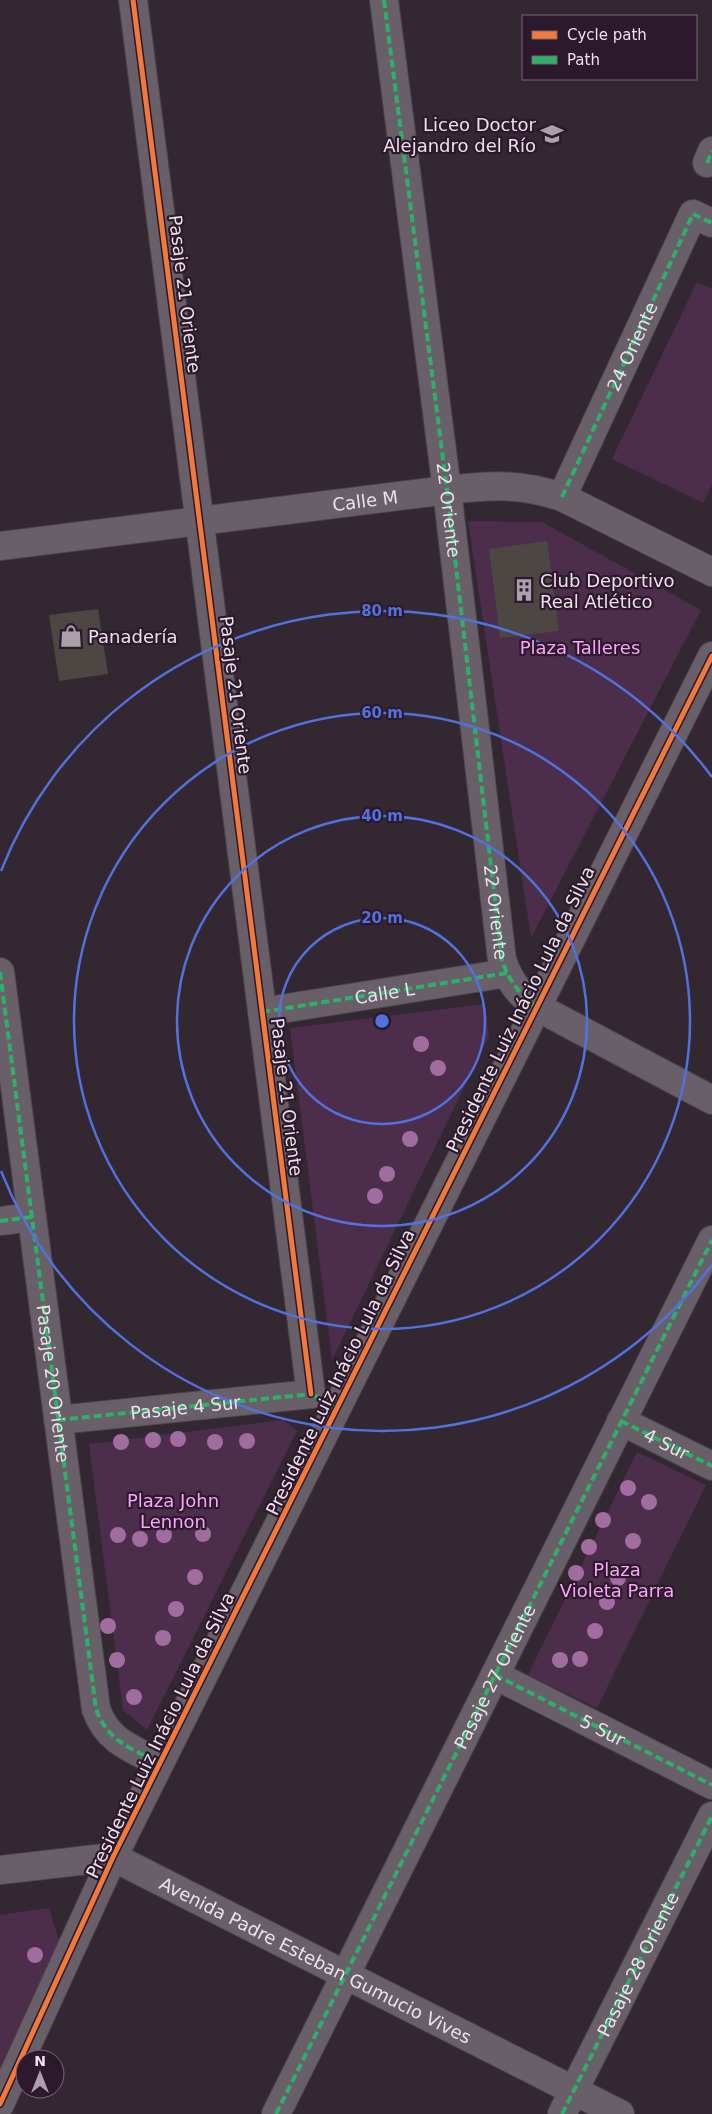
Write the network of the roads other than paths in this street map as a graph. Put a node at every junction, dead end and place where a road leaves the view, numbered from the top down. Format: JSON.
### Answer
{"nodes":[{"id":1,"x":133,"y":0,"type":"edge"},
{"id":2,"x":384,"y":0,"type":"edge"},
{"id":3,"x":712,"y":223,"type":"edge"},
{"id":4,"x":446,"y":490,"type":"junction"},
{"id":5,"x":562,"y":497,"type":"junction"},
{"id":6,"x":200,"y":522,"type":"junction"},
{"id":7,"x":0,"y":546,"type":"edge"},
{"id":8,"x":712,"y":572,"type":"edge"},
{"id":9,"x":712,"y":656,"type":"edge"},
{"id":10,"x":0,"y":972,"type":"edge"},
{"id":11,"x":507,"y":973,"type":"junction"},
{"id":12,"x":537,"y":1007,"type":"junction"},
{"id":13,"x":262,"y":1012,"type":"junction"},
{"id":14,"x":712,"y":1100,"type":"edge"},
{"id":15,"x":32,"y":1217,"type":"junction"},
{"id":16,"x":0,"y":1221,"type":"edge"},
{"id":17,"x":712,"y":1240,"type":"edge"},
{"id":18,"x":311,"y":1394,"type":"junction"},
{"id":19,"x":337,"y":1407,"type":"junction"},
{"id":20,"x":58,"y":1420,"type":"junction"},
{"id":21,"x":621,"y":1421,"type":"junction"},
{"id":22,"x":712,"y":1466,"type":"edge"},
{"id":23,"x":495,"y":1675,"type":"junction"},
{"id":24,"x":160,"y":1763,"type":"junction"},
{"id":25,"x":712,"y":1785,"type":"edge"},
{"id":26,"x":712,"y":1816,"type":"edge"},
{"id":27,"x":113,"y":1857,"type":"junction"},
{"id":28,"x":0,"y":1870,"type":"edge"},
{"id":29,"x":345,"y":1975,"type":"junction"},
{"id":30,"x":568,"y":2102,"type":"edge"},
{"id":31,"x":0,"y":2104,"type":"edge"},
{"id":32,"x":276,"y":2114,"type":"edge"},
{"id":33,"x":620,"y":2114,"type":"edge"}],
"edges":[{"from":1,"to":6,"type":"street","name":"Pasaje 21 Oriente"},
{"from":2,"to":4,"type":"street","name":"22 Oriente"},
{"from":3,"to":5,"type":"street","name":"24 Oriente"},
{"from":4,"to":5,"type":"street","name":"Calle M"},
{"from":4,"to":6,"type":"street","name":"Calle M"},
{"from":4,"to":11,"type":"street","name":"22 Oriente"},
{"from":5,"to":8,"type":"street","name":"Calle M"},
{"from":6,"to":7,"type":"street","name":"Calle M"},
{"from":6,"to":13,"type":"street","name":"Pasaje 21 Oriente"},
{"from":9,"to":12,"type":"street","name":"Presidente Luiz Inácio Lula da Silva"},
{"from":10,"to":15,"type":"street","name":"Pasaje 20 Oriente"},
{"from":11,"to":12,"type":"street","name":"22 Oriente"},
{"from":11,"to":13,"type":"street","name":"Calle L"},
{"from":12,"to":14,"type":"street"},
{"from":12,"to":19,"type":"street","name":"Presidente Luiz Inácio Lula da Silva"},
{"from":13,"to":18,"type":"street","name":"Pasaje 21 Oriente"},
{"from":15,"to":16,"type":"street"},
{"from":15,"to":20,"type":"street","name":"Pasaje 20 Oriente"},
{"from":17,"to":21,"type":"street","name":"Pasaje 27 Oriente"},
{"from":18,"to":19,"type":"street"},
{"from":18,"to":20,"type":"street","name":"Pasaje 4 Sur"},
{"from":19,"to":24,"type":"street","name":"Presidente Luiz Inácio Lula da Silva"},
{"from":20,"to":24,"type":"street","name":"Pasaje 20 Oriente"},
{"from":21,"to":22,"type":"street","name":"4 Sur"},
{"from":21,"to":23,"type":"street","name":"Pasaje 27 Oriente"},
{"from":23,"to":25,"type":"street","name":"5 Sur"},
{"from":23,"to":29,"type":"street","name":"Pasaje 27 Oriente"},
{"from":24,"to":27,"type":"street","name":"Presidente Luiz Inácio Lula da Silva"},
{"from":26,"to":30,"type":"street","name":"Pasaje 28 Oriente"},
{"from":27,"to":28,"type":"street"},
{"from":27,"to":29,"type":"street","name":"Avenida Padre Esteban Gumucio Vives"},
{"from":27,"to":31,"type":"street","name":"Presidente Luiz Inácio Lula da Silva"},
{"from":29,"to":30,"type":"street","name":"Avenida Padre Esteban Gumucio Vives"},
{"from":29,"to":32,"type":"street","name":"Pasaje 27 Oriente"},
{"from":30,"to":33,"type":"street","name":"Avenida Padre Esteban Gumucio Vives"}]}
